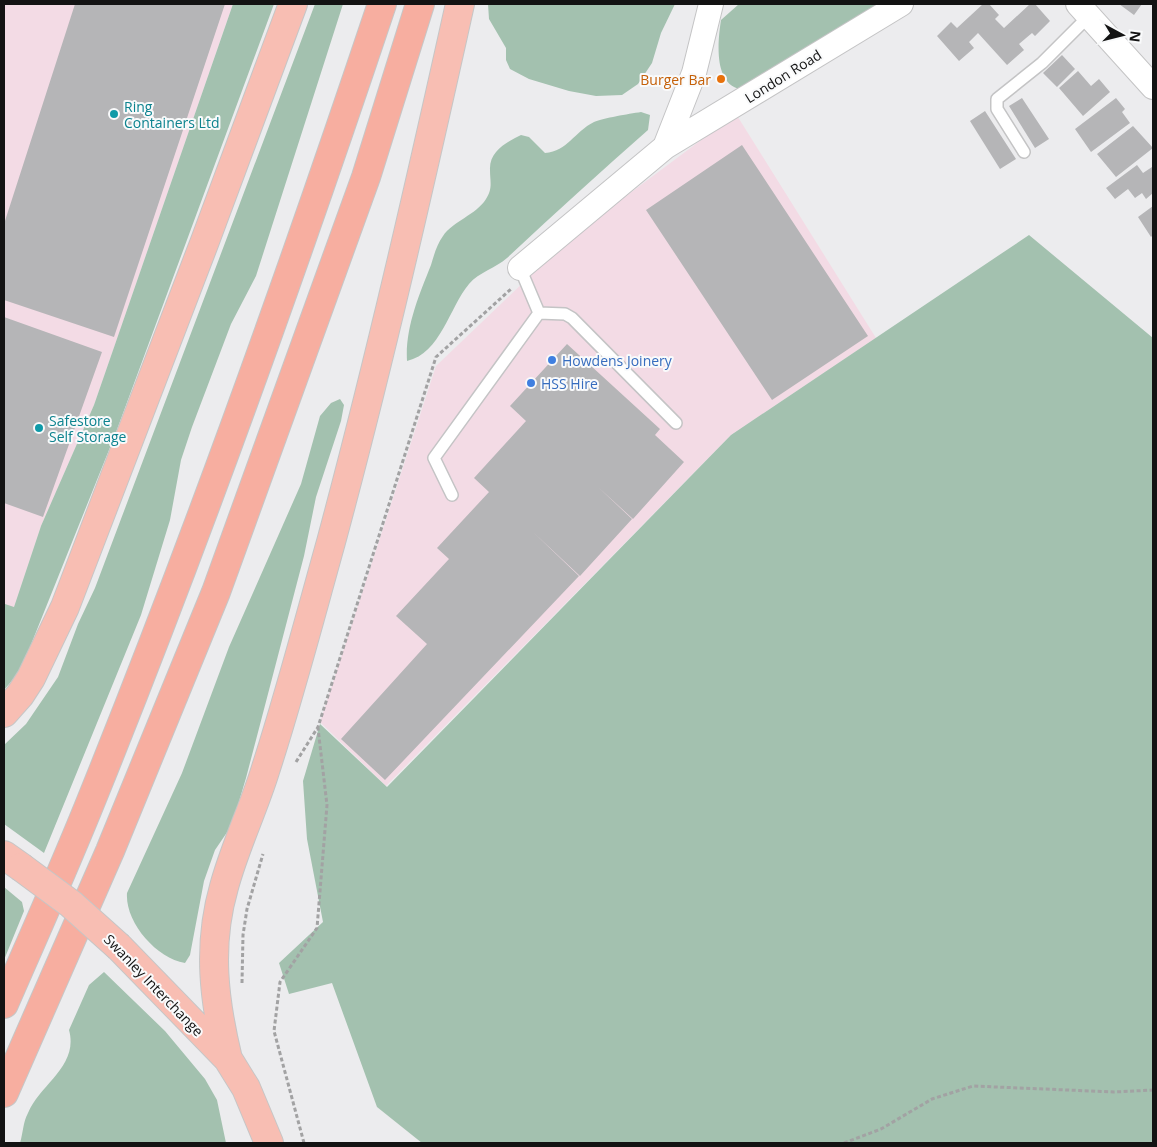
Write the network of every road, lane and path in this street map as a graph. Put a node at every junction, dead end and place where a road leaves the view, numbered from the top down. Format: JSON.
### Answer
{"nodes":[{"id":1,"x":293,"y":4,"type":"edge"},
{"id":2,"x":382,"y":4,"type":"edge"},
{"id":3,"x":420,"y":4,"type":"edge"},
{"id":4,"x":460,"y":4,"type":"edge"},
{"id":5,"x":711,"y":4,"type":"edge"},
{"id":6,"x":900,"y":4,"type":"edge"},
{"id":7,"x":1083,"y":10,"type":"edge"},
{"id":8,"x":1153,"y":87,"type":"edge"},
{"id":9,"x":665,"y":147,"type":"junction"},
{"id":10,"x":1024,"y":152,"type":"dead end"},
{"id":11,"x":520,"y":268,"type":"junction"},
{"id":12,"x":539,"y":313,"type":"junction"},
{"id":13,"x":676,"y":423,"type":"dead end"},
{"id":14,"x":452,"y":495,"type":"dead end"},
{"id":15,"x":4,"y":713,"type":"edge"},
{"id":16,"x":318,"y":727,"type":"junction"},
{"id":17,"x":293,"y":766,"type":"dead end"},
{"id":18,"x":264,"y":852,"type":"dead end"},
{"id":19,"x":12,"y":861,"type":"edge"},
{"id":20,"x":214,"y":987,"type":"junction"},
{"id":21,"x":4,"y":1004,"type":"edge"},
{"id":22,"x":228,"y":1059,"type":"junction"},
{"id":23,"x":1153,"y":1090,"type":"edge"},
{"id":24,"x":4,"y":1093,"type":"edge"},
{"id":25,"x":269,"y":1143,"type":"edge"},
{"id":26,"x":304,"y":1143,"type":"edge"},
{"id":27,"x":844,"y":1143,"type":"edge"}],
"edges":[{"from":1,"to":15,"type":"highway"},
{"from":2,"to":21,"type":"highway"},
{"from":3,"to":24,"type":"highway"},
{"from":4,"to":20,"type":"highway"},
{"from":5,"to":9,"type":"street","name":"London Road"},
{"from":6,"to":9,"type":"street","name":"London Road"},
{"from":7,"to":8,"type":"street"},
{"from":7,"to":10,"type":"lane"},
{"from":9,"to":11,"type":"street","name":"London Road"},
{"from":11,"to":12,"type":"lane"},
{"from":11,"to":16,"type":"path"},
{"from":12,"to":13,"type":"lane"},
{"from":12,"to":14,"type":"lane"},
{"from":16,"to":17,"type":"path"},
{"from":16,"to":26,"type":"path"},
{"from":18,"to":20,"type":"path"},
{"from":19,"to":22,"type":"highway","name":"Swanley Interchange","bridge":true},
{"from":20,"to":22,"type":"highway"},
{"from":22,"to":25,"type":"highway","name":"Swanley Interchange"},
{"from":23,"to":27,"type":"path"}]}
